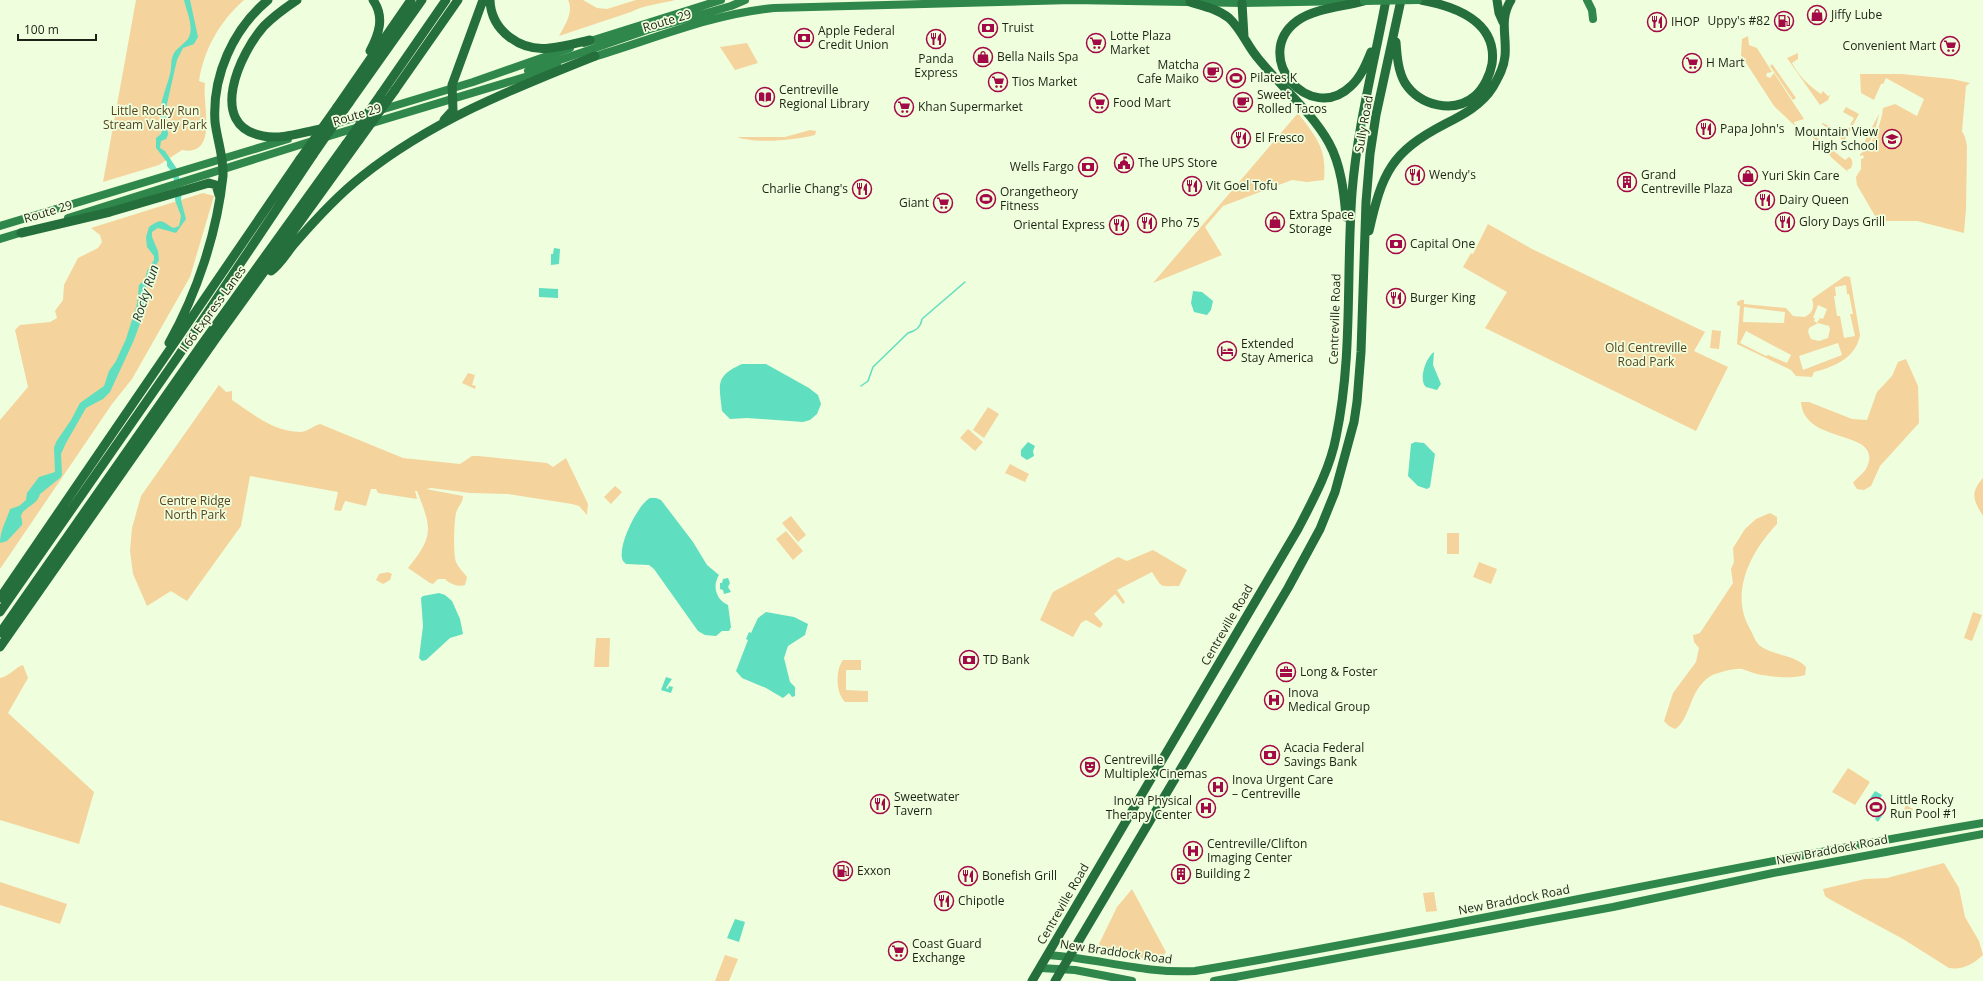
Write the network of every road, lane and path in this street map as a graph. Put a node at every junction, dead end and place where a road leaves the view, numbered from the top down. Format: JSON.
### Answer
{"nodes":[{"id":1,"x":268,"y":0,"type":"edge"},
{"id":2,"x":297,"y":0,"type":"edge"},
{"id":3,"x":374,"y":0,"type":"edge"},
{"id":4,"x":411,"y":0,"type":"edge"},
{"id":5,"x":422,"y":0,"type":"edge"},
{"id":6,"x":446,"y":0,"type":"edge"},
{"id":7,"x":458,"y":0,"type":"edge"},
{"id":8,"x":483,"y":0,"type":"edge"},
{"id":9,"x":490,"y":0,"type":"edge"},
{"id":10,"x":706,"y":0,"type":"edge"},
{"id":11,"x":721,"y":0,"type":"edge"},
{"id":12,"x":745,"y":0,"type":"edge"},
{"id":13,"x":1386,"y":0,"type":"edge"},
{"id":14,"x":1401,"y":0,"type":"edge"},
{"id":15,"x":1418,"y":0,"type":"edge"},
{"id":16,"x":1421,"y":0,"type":"edge"},
{"id":17,"x":1497,"y":0,"type":"edge"},
{"id":18,"x":1511,"y":0,"type":"edge"},
{"id":19,"x":1586,"y":0,"type":"edge"},
{"id":20,"x":1242,"y":1,"type":"edge"},
{"id":21,"x":1364,"y":1,"type":"junction"},
{"id":22,"x":1190,"y":2,"type":"junction"},
{"id":23,"x":683,"y":10,"type":"junction"},
{"id":24,"x":1593,"y":19,"type":"dead end"},
{"id":25,"x":1503,"y":22,"type":"junction"},
{"id":26,"x":1380,"y":28,"type":"junction"},
{"id":27,"x":1396,"y":28,"type":"junction"},
{"id":28,"x":1244,"y":37,"type":"junction"},
{"id":29,"x":590,"y":40,"type":"junction"},
{"id":30,"x":595,"y":56,"type":"junction"},
{"id":31,"x":498,"y":85,"type":"junction"},
{"id":32,"x":350,"y":87,"type":"junction"},
{"id":33,"x":452,"y":89,"type":"junction"},
{"id":34,"x":453,"y":98,"type":"junction"},
{"id":35,"x":441,"y":123,"type":"junction"},
{"id":36,"x":320,"y":129,"type":"junction"},
{"id":37,"x":221,"y":159,"type":"junction"},
{"id":38,"x":223,"y":170,"type":"junction"},
{"id":39,"x":190,"y":184,"type":"junction"},
{"id":40,"x":219,"y":196,"type":"junction"},
{"id":41,"x":0,"y":226,"type":"edge"},
{"id":42,"x":21,"y":232,"type":"joint"},
{"id":43,"x":0,"y":239,"type":"edge"},
{"id":44,"x":1349,"y":250,"type":"junction"},
{"id":45,"x":1364,"y":253,"type":"junction"},
{"id":46,"x":259,"y":279,"type":"junction"},
{"id":47,"x":135,"y":402,"type":"junction"},
{"id":48,"x":0,"y":598,"type":"edge"},
{"id":49,"x":0,"y":612,"type":"edge"},
{"id":50,"x":0,"y":633,"type":"edge"},
{"id":51,"x":0,"y":647,"type":"edge"},
{"id":52,"x":1983,"y":824,"type":"edge"},
{"id":53,"x":1983,"y":834,"type":"edge"},
{"id":54,"x":1048,"y":955,"type":"junction"},
{"id":55,"x":1069,"y":956,"type":"junction"},
{"id":56,"x":1040,"y":968,"type":"junction"},
{"id":57,"x":1062,"y":968,"type":"junction"},
{"id":58,"x":1032,"y":981,"type":"edge"},
{"id":59,"x":1055,"y":981,"type":"edge"},
{"id":60,"x":1132,"y":981,"type":"edge"},
{"id":61,"x":1214,"y":981,"type":"edge"}],
"edges":[{"from":1,"to":37,"type":"highway"},
{"from":2,"to":36,"type":"highway"},
{"from":3,"to":32,"type":"highway"},
{"from":4,"to":32,"type":"highway"},
{"from":5,"to":49,"type":"highway","name":"I 66 Express Lanes","bridge":true},
{"from":6,"to":50,"type":"highway","name":"I 66 Express Lanes","bridge":true},
{"from":7,"to":46,"type":"highway","bridge":true},
{"from":8,"to":33,"type":"highway"},
{"from":9,"to":29,"type":"highway"},
{"from":10,"to":23,"type":"main road"},
{"from":11,"to":23,"type":"main road","name":"Route 29"},
{"from":12,"to":31,"type":"main road"},
{"from":13,"to":26,"type":"highway","name":"Sully Road"},
{"from":14,"to":27,"type":"highway","name":"Sully Road"},
{"from":15,"to":21,"type":"main road","name":"Route 29","bridge":true},
{"from":16,"to":27,"type":"highway"},
{"from":17,"to":25,"type":"highway"},
{"from":18,"to":25,"type":"highway"},
{"from":19,"to":24,"type":"main road"},
{"from":20,"to":21,"type":"main road","name":"Route 29"},
{"from":20,"to":22,"type":"main road","name":"Route 29"},
{"from":20,"to":28,"type":"highway"},
{"from":21,"to":26,"type":"highway"},
{"from":22,"to":28,"type":"highway"},
{"from":22,"to":30,"type":"main road","name":"Route 29"},
{"from":23,"to":29,"type":"main road","name":"Route 29"},
{"from":25,"to":45,"type":"highway"},
{"from":26,"to":44,"type":"highway","name":"Sully Road"},
{"from":27,"to":45,"type":"highway","name":"Sully Road"},
{"from":28,"to":44,"type":"highway"},
{"from":29,"to":33,"type":"main road","name":"Route 29"},
{"from":30,"to":31,"type":"main road","name":"Route 29"},
{"from":30,"to":35,"type":"highway"},
{"from":31,"to":34,"type":"main road","name":"Route 29"},
{"from":32,"to":47,"type":"highway","bridge":true},
{"from":33,"to":34,"type":"highway"},
{"from":33,"to":36,"type":"main road","name":"Route 29"},
{"from":34,"to":35,"type":"highway"},
{"from":34,"to":38,"type":"main road","name":"Route 29"},
{"from":35,"to":46,"type":"highway"},
{"from":36,"to":37,"type":"main road","name":"Route 29"},
{"from":37,"to":38,"type":"highway"},
{"from":37,"to":41,"type":"main road","name":"Route 29"},
{"from":38,"to":39,"type":"main road","name":"Route 29"},
{"from":38,"to":40,"type":"highway"},
{"from":39,"to":40,"type":"highway"},
{"from":39,"to":42,"type":"highway"},
{"from":40,"to":47,"type":"highway"},
{"from":42,"to":43,"type":"main road","name":"Route 29"},
{"from":44,"to":54,"type":"highway","name":"Centreville Road"},
{"from":45,"to":55,"type":"highway"},
{"from":46,"to":51,"type":"highway"},
{"from":47,"to":48,"type":"highway"},
{"from":52,"to":55,"type":"main road","name":"New Braddock Road"},
{"from":53,"to":61,"type":"main road","name":"New Braddock Road"},
{"from":54,"to":55,"type":"main road","name":"New Braddock Road"},
{"from":54,"to":56,"type":"highway","name":"Centreville Road"},
{"from":55,"to":57,"type":"highway"},
{"from":56,"to":57,"type":"main road","name":"New Braddock Road"},
{"from":56,"to":58,"type":"highway","name":"Centreville Road"},
{"from":57,"to":59,"type":"highway"},
{"from":57,"to":60,"type":"main road","name":"New Braddock Road"}]}
